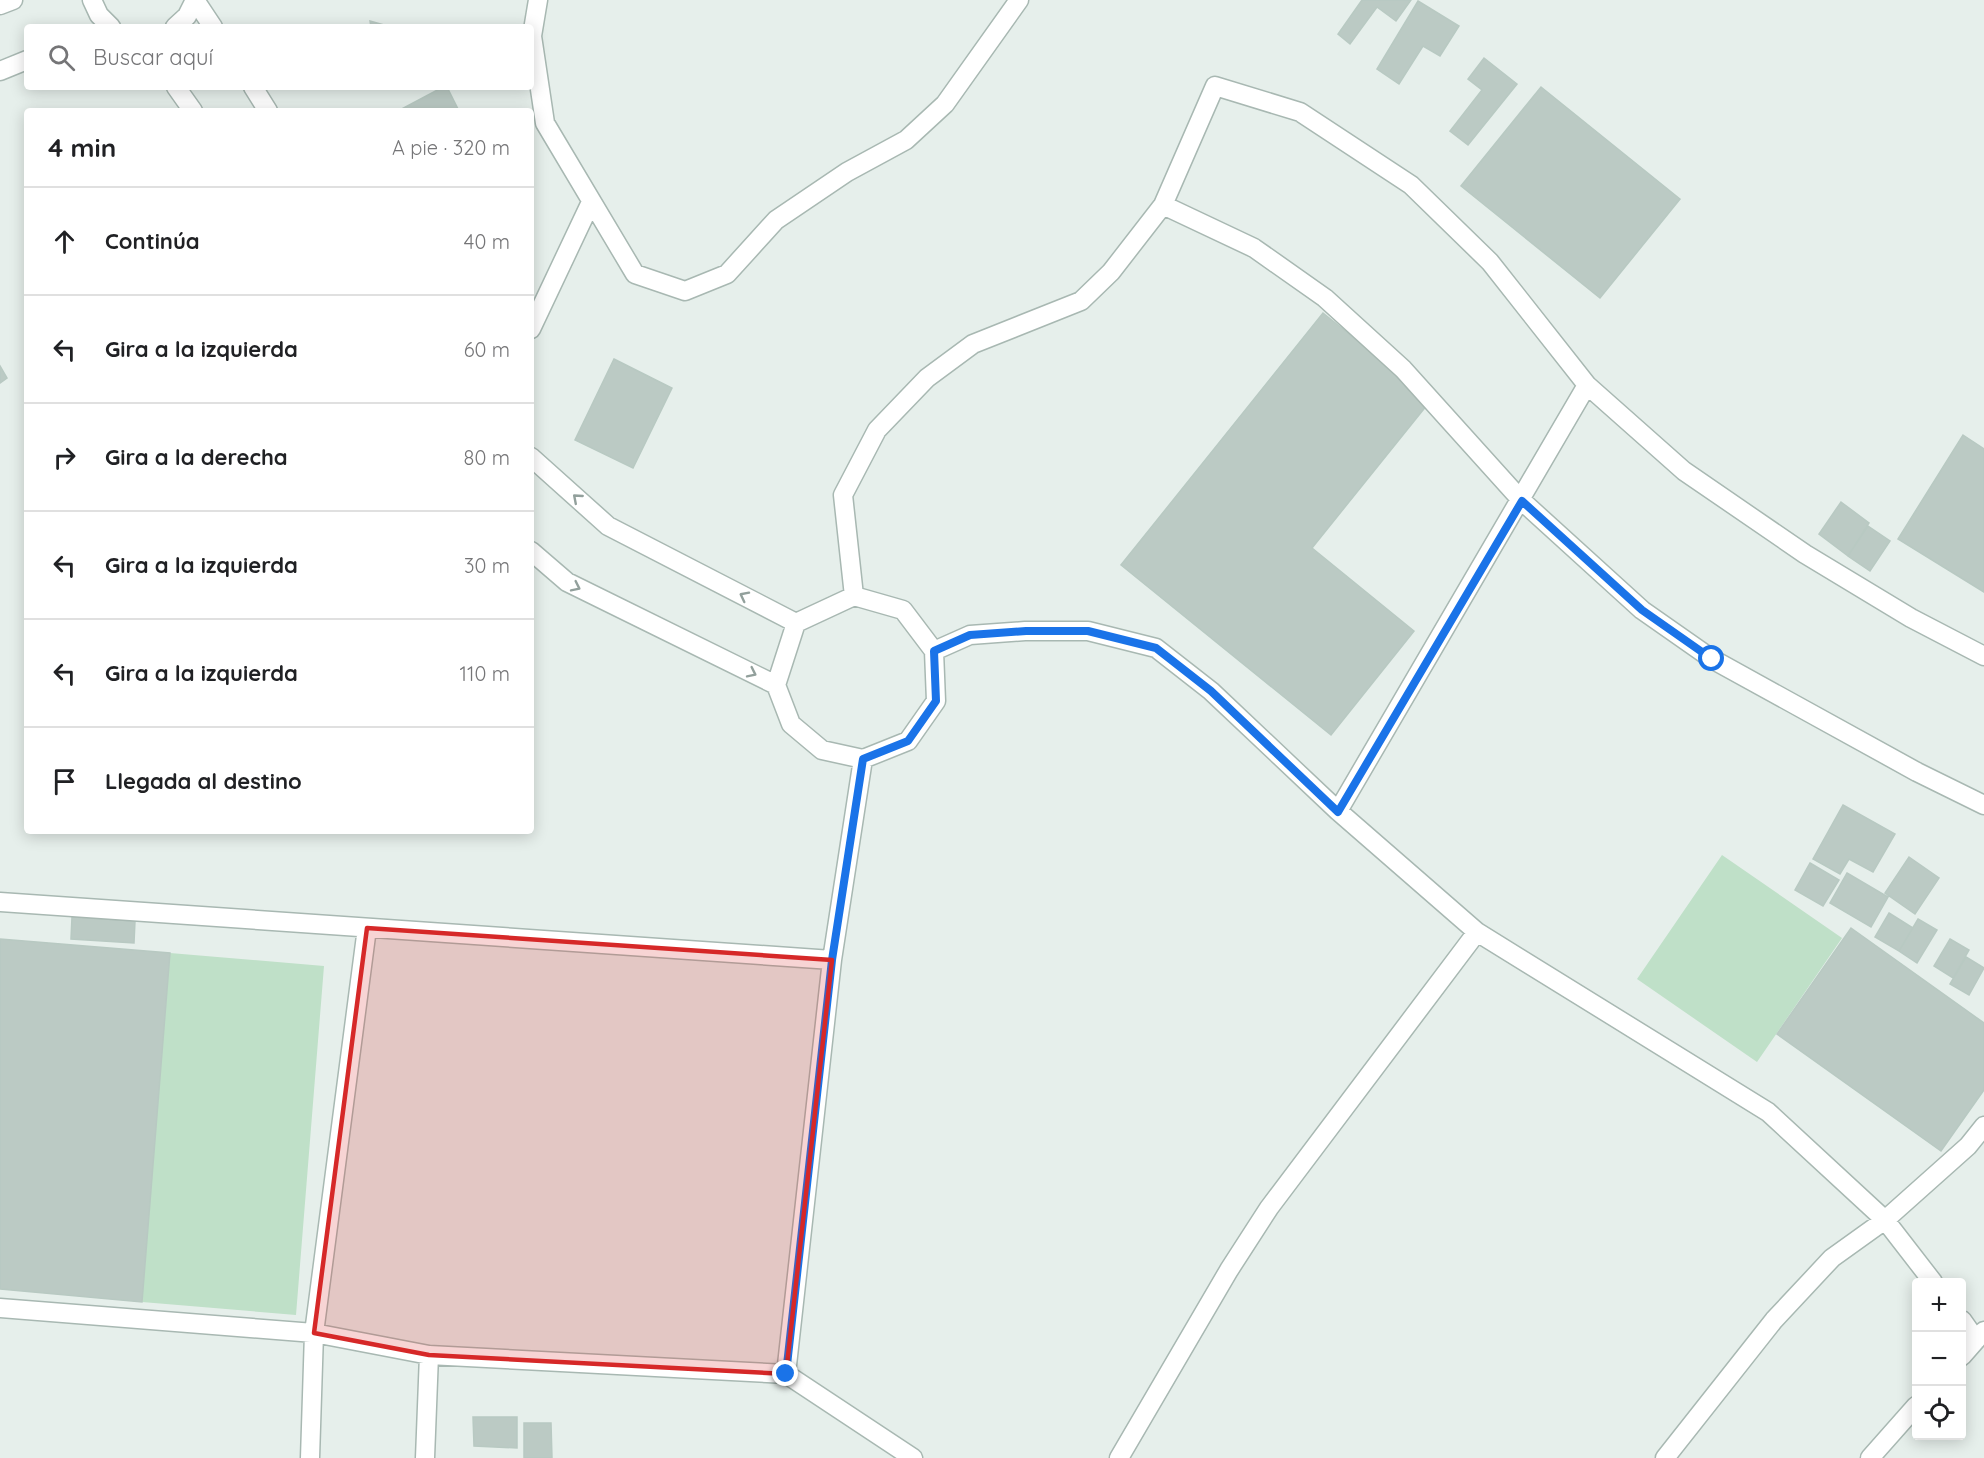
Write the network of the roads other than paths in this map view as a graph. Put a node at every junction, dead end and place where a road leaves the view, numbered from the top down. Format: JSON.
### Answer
{"nodes":[{"id":1,"x":13,"y":0,"type":"edge"},
{"id":2,"x":92,"y":0,"type":"edge"},
{"id":3,"x":195,"y":0,"type":"edge"},
{"id":4,"x":538,"y":0,"type":"edge"},
{"id":5,"x":1019,"y":0,"type":"edge"},
{"id":6,"x":0,"y":5,"type":"edge"},
{"id":7,"x":107,"y":24,"type":"edge"},
{"id":8,"x":178,"y":24,"type":"edge"},
{"id":9,"x":211,"y":24,"type":"edge"},
{"id":10,"x":534,"y":24,"type":"edge"},
{"id":11,"x":534,"y":49,"type":"edge"},
{"id":12,"x":24,"y":61,"type":"edge"},
{"id":13,"x":0,"y":71,"type":"edge"},
{"id":14,"x":178,"y":90,"type":"edge"},
{"id":15,"x":255,"y":90,"type":"edge"},
{"id":16,"x":191,"y":108,"type":"edge"},
{"id":17,"x":266,"y":108,"type":"edge"},
{"id":18,"x":591,"y":202,"type":"junction"},
{"id":19,"x":1163,"y":205,"type":"junction"},
{"id":20,"x":534,"y":323,"type":"edge"},
{"id":21,"x":1587,"y":385,"type":"junction"},
{"id":22,"x":534,"y":460,"type":"edge"},
{"id":23,"x":1522,"y":501,"type":"junction"},
{"id":24,"x":534,"y":554,"type":"edge"},
{"id":25,"x":854,"y":596,"type":"junction"},
{"id":26,"x":796,"y":623,"type":"junction"},
{"id":27,"x":934,"y":651,"type":"junction"},
{"id":28,"x":1984,"y":656,"type":"edge"},
{"id":29,"x":776,"y":685,"type":"junction"},
{"id":30,"x":863,"y":759,"type":"junction"},
{"id":31,"x":1984,"y":805,"type":"edge"},
{"id":32,"x":1338,"y":812,"type":"junction"},
{"id":33,"x":0,"y":902,"type":"edge"},
{"id":34,"x":367,"y":928,"type":"junction"},
{"id":35,"x":1477,"y":932,"type":"junction"},
{"id":36,"x":832,"y":960,"type":"junction"},
{"id":37,"x":1984,"y":1125,"type":"edge"},
{"id":38,"x":1885,"y":1220,"type":"junction"},
{"id":39,"x":1930,"y":1278,"type":"edge"},
{"id":40,"x":0,"y":1308,"type":"edge"},
{"id":41,"x":1966,"y":1323,"type":"edge"},
{"id":42,"x":314,"y":1333,"type":"junction"},
{"id":43,"x":1980,"y":1335,"type":"edge"},
{"id":44,"x":1966,"y":1351,"type":"edge"},
{"id":45,"x":429,"y":1355,"type":"junction"},
{"id":46,"x":786,"y":1374,"type":"junction"},
{"id":47,"x":1912,"y":1412,"type":"edge"},
{"id":48,"x":310,"y":1458,"type":"edge"},
{"id":49,"x":425,"y":1458,"type":"edge"},
{"id":50,"x":913,"y":1458,"type":"edge"},
{"id":51,"x":1119,"y":1458,"type":"edge"},
{"id":52,"x":1665,"y":1458,"type":"edge"},
{"id":53,"x":1870,"y":1458,"type":"edge"}],
"edges":[{"from":1,"to":6,"type":"street"},
{"from":2,"to":7,"type":"street"},
{"from":3,"to":8,"type":"street"},
{"from":3,"to":9,"type":"street"},
{"from":4,"to":10,"type":"street"},
{"from":5,"to":18,"type":"street"},
{"from":11,"to":18,"type":"street"},
{"from":12,"to":13,"type":"street"},
{"from":14,"to":16,"type":"street"},
{"from":15,"to":17,"type":"street"},
{"from":18,"to":20,"type":"street"},
{"from":19,"to":21,"type":"street"},
{"from":19,"to":23,"type":"street"},
{"from":19,"to":25,"type":"street"},
{"from":21,"to":23,"type":"street"},
{"from":21,"to":28,"type":"street"},
{"from":26,"to":22,"type":"street","one_way":true},
{"from":23,"to":31,"type":"street"},
{"from":23,"to":32,"type":"street"},
{"from":24,"to":29,"type":"street","one_way":true},
{"from":25,"to":26,"type":"street"},
{"from":25,"to":27,"type":"street"},
{"from":26,"to":29,"type":"street"},
{"from":27,"to":30,"type":"street"},
{"from":27,"to":32,"type":"street"},
{"from":29,"to":30,"type":"street"},
{"from":30,"to":36,"type":"street"},
{"from":32,"to":35,"type":"street"},
{"from":33,"to":34,"type":"street"},
{"from":34,"to":36,"type":"street"},
{"from":34,"to":42,"type":"street"},
{"from":35,"to":38,"type":"street"},
{"from":35,"to":51,"type":"street"},
{"from":36,"to":46,"type":"street"},
{"from":37,"to":38,"type":"street"},
{"from":38,"to":39,"type":"street"},
{"from":38,"to":52,"type":"street"},
{"from":40,"to":42,"type":"street"},
{"from":41,"to":43,"type":"street"},
{"from":42,"to":45,"type":"street"},
{"from":42,"to":48,"type":"street"},
{"from":43,"to":44,"type":"street"},
{"from":45,"to":46,"type":"street"},
{"from":45,"to":49,"type":"street"},
{"from":46,"to":50,"type":"street"},
{"from":47,"to":53,"type":"street"}]}
